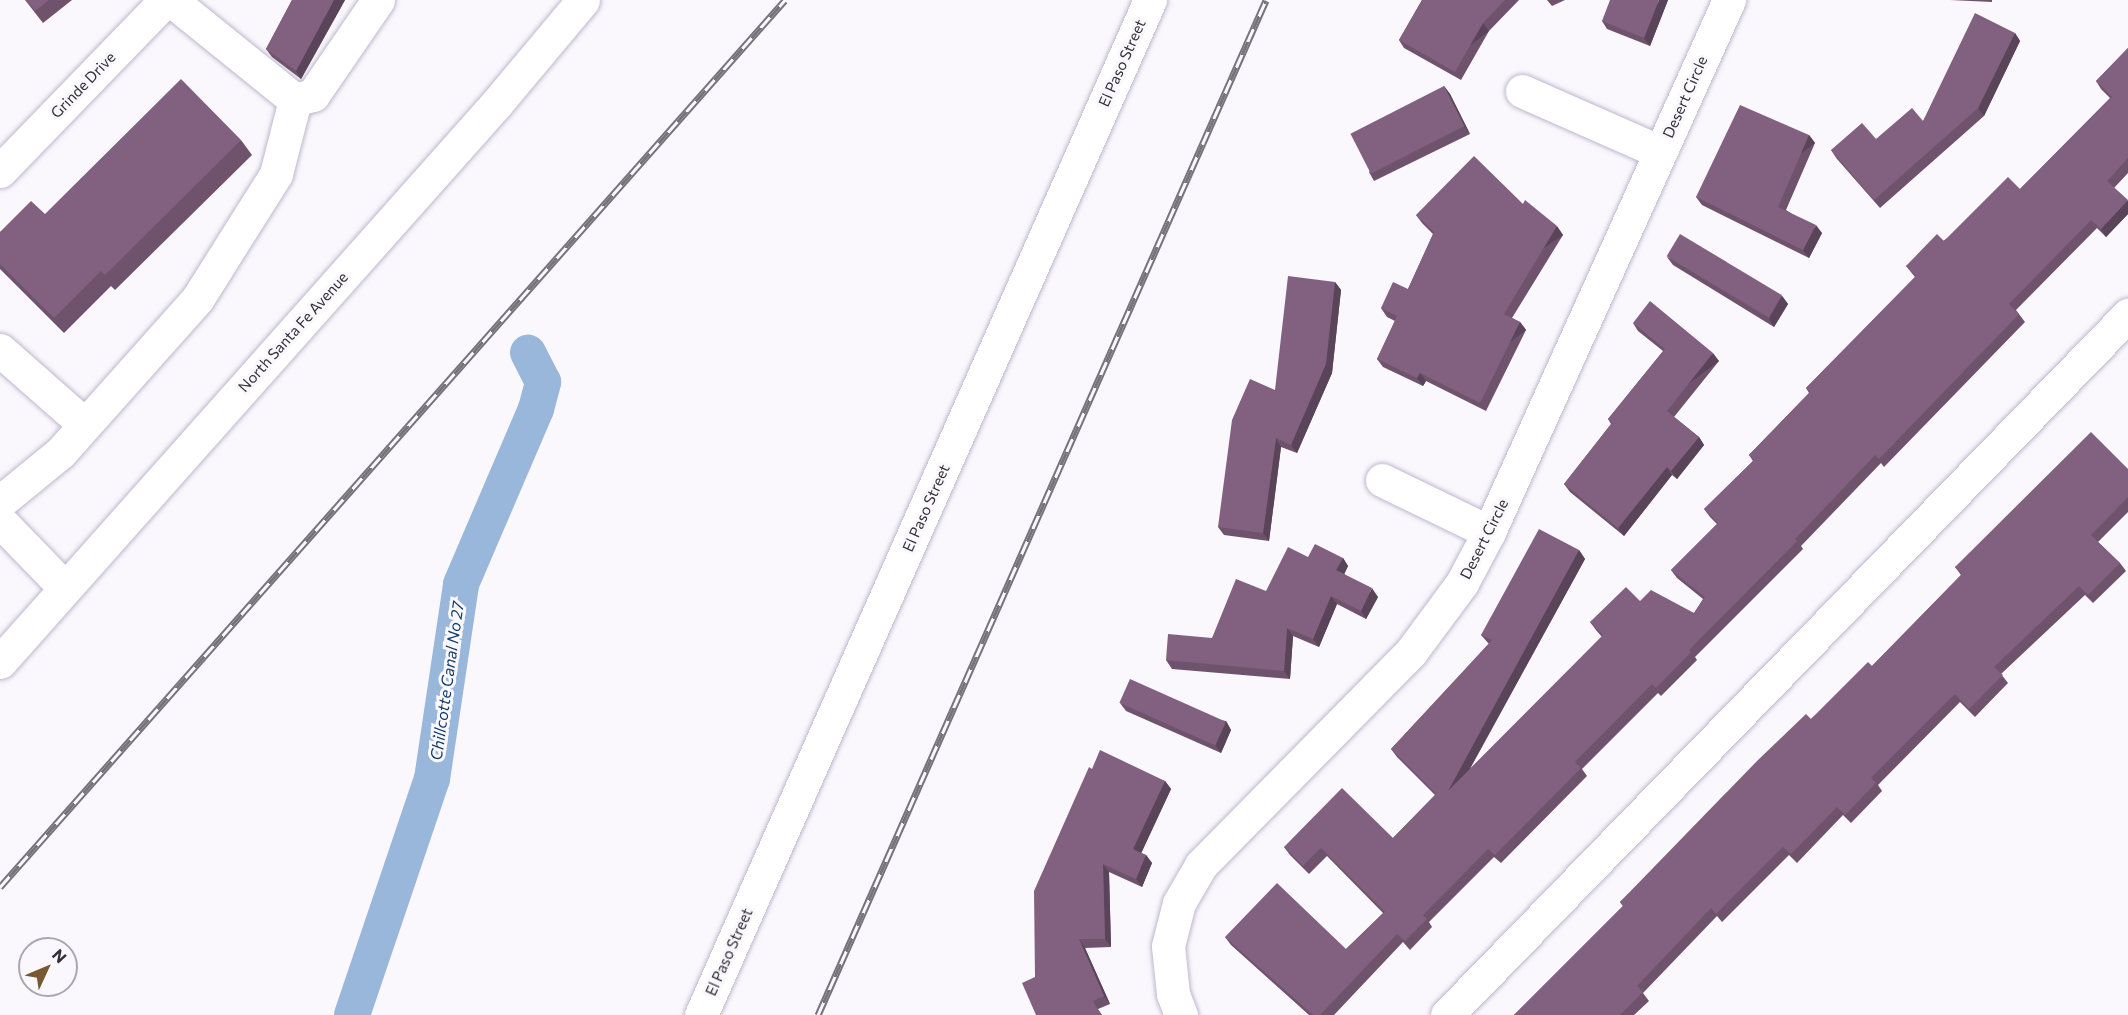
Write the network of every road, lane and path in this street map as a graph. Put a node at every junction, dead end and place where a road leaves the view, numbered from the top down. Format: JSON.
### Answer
{"nodes":[{"id":1,"x":166,"y":0,"type":"edge"},
{"id":2,"x":171,"y":0,"type":"edge"},
{"id":3,"x":378,"y":0,"type":"edge"},
{"id":4,"x":583,"y":0,"type":"edge"},
{"id":5,"x":1150,"y":0,"type":"edge"},
{"id":6,"x":1729,"y":0,"type":"edge"},
{"id":7,"x":1522,"y":92,"type":"dead end"},
{"id":8,"x":294,"y":100,"type":"junction"},
{"id":9,"x":1660,"y":153,"type":"junction"},
{"id":10,"x":0,"y":171,"type":"edge"},
{"id":11,"x":2128,"y":315,"type":"edge"},
{"id":12,"x":0,"y":350,"type":"edge"},
{"id":13,"x":85,"y":425,"type":"junction"},
{"id":14,"x":1382,"y":480,"type":"dead end"},
{"id":15,"x":0,"y":502,"type":"edge"},
{"id":16,"x":0,"y":521,"type":"edge"},
{"id":17,"x":1489,"y":532,"type":"junction"},
{"id":18,"x":65,"y":588,"type":"junction"},
{"id":19,"x":0,"y":662,"type":"edge"},
{"id":20,"x":701,"y":1015,"type":"edge"},
{"id":21,"x":1181,"y":1015,"type":"edge"},
{"id":22,"x":1447,"y":1015,"type":"edge"}],
"edges":[{"from":1,"to":10,"type":"street","name":"Grinde Drive"},
{"from":2,"to":8,"type":"street"},
{"from":3,"to":8,"type":"street"},
{"from":4,"to":18,"type":"street","name":"North Santa Fe Avenue"},
{"from":5,"to":20,"type":"street","name":"El Paso Street"},
{"from":6,"to":9,"type":"street","name":"Desert Circle"},
{"from":7,"to":9,"type":"street"},
{"from":8,"to":13,"type":"street"},
{"from":9,"to":17,"type":"street","name":"Desert Circle"},
{"from":11,"to":22,"type":"street"},
{"from":12,"to":13,"type":"street"},
{"from":13,"to":15,"type":"street"},
{"from":14,"to":17,"type":"street"},
{"from":16,"to":18,"type":"street"},
{"from":17,"to":21,"type":"street","name":"Desert Circle"},
{"from":18,"to":19,"type":"street","name":"North Santa Fe Avenue"}]}
